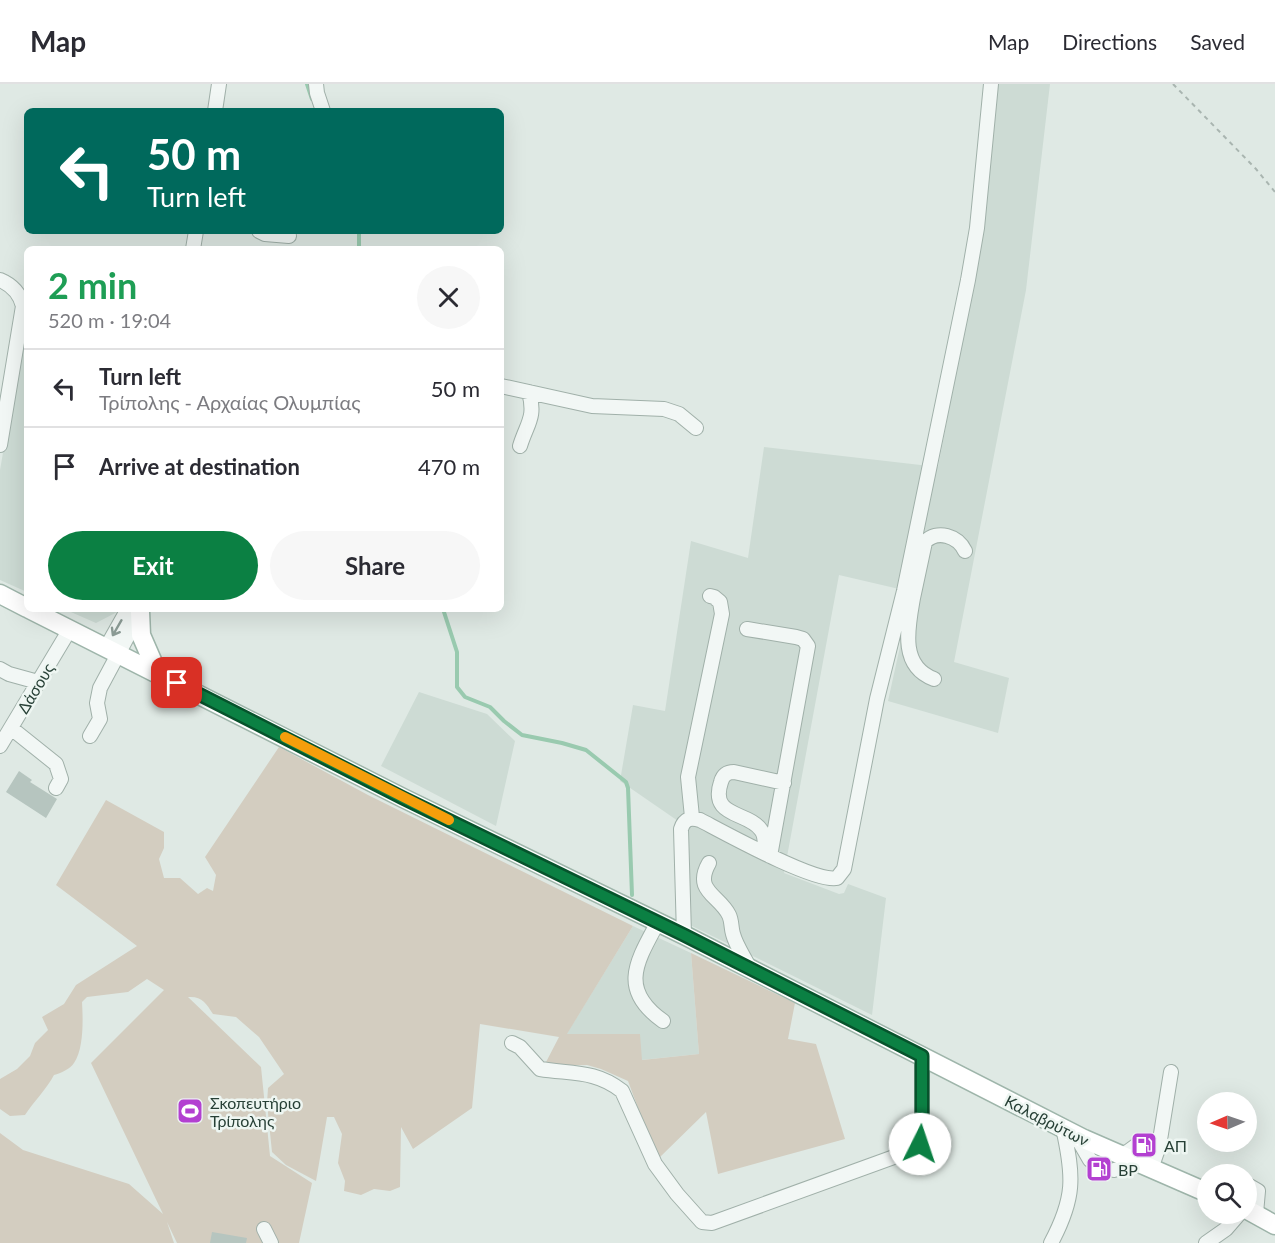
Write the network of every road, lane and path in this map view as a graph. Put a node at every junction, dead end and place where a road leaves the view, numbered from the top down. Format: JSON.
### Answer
{"nodes":[{"id":1,"x":219,"y":84,"type":"edge"},
{"id":2,"x":316,"y":84,"type":"edge"},
{"id":3,"x":991,"y":84,"type":"edge"},
{"id":4,"x":1173,"y":84,"type":"edge"},
{"id":5,"x":215,"y":108,"type":"edge"},
{"id":6,"x":322,"y":108,"type":"edge"},
{"id":7,"x":1275,"y":192,"type":"edge"},
{"id":8,"x":265,"y":234,"type":"edge"},
{"id":9,"x":290,"y":236,"type":"dead end"},
{"id":10,"x":0,"y":280,"type":"edge"},
{"id":11,"x":504,"y":387,"type":"edge"},
{"id":12,"x":529,"y":392,"type":"junction"},
{"id":13,"x":696,"y":428,"type":"dead end"},
{"id":14,"x":0,"y":445,"type":"edge"},
{"id":15,"x":520,"y":446,"type":"dead end"},
{"id":16,"x":965,"y":551,"type":"dead end"},
{"id":17,"x":915,"y":562,"type":"junction"},
{"id":18,"x":0,"y":594,"type":"edge"},
{"id":19,"x":710,"y":596,"type":"dead end"},
{"id":20,"x":24,"y":606,"type":"edge"},
{"id":21,"x":36,"y":612,"type":"edge"},
{"id":22,"x":136,"y":612,"type":"edge"},
{"id":23,"x":136,"y":612,"type":"edge"},
{"id":24,"x":70,"y":629,"type":"junction"},
{"id":25,"x":747,"y":629,"type":"dead end"},
{"id":26,"x":113,"y":651,"type":"junction"},
{"id":27,"x":0,"y":669,"type":"edge"},
{"id":28,"x":158,"y":674,"type":"junction"},
{"id":29,"x":934,"y":679,"type":"dead end"},
{"id":30,"x":38,"y":682,"type":"junction"},
{"id":31,"x":11,"y":728,"type":"junction"},
{"id":32,"x":90,"y":736,"type":"dead end"},
{"id":33,"x":0,"y":746,"type":"edge"},
{"id":34,"x":784,"y":783,"type":"junction"},
{"id":35,"x":56,"y":788,"type":"dead end"},
{"id":36,"x":692,"y":817,"type":"junction"},
{"id":37,"x":767,"y":854,"type":"junction"},
{"id":38,"x":709,"y":862,"type":"dead end"},
{"id":39,"x":658,"y":922,"type":"junction"},
{"id":40,"x":684,"y":935,"type":"junction"},
{"id":41,"x":750,"y":969,"type":"junction"},
{"id":42,"x":663,"y":1021,"type":"dead end"},
{"id":43,"x":512,"y":1043,"type":"dead end"},
{"id":44,"x":922,"y":1056,"type":"junction"},
{"id":45,"x":1171,"y":1072,"type":"dead end"},
{"id":46,"x":1069,"y":1131,"type":"junction"},
{"id":47,"x":1133,"y":1161,"type":"junction"},
{"id":48,"x":1197,"y":1187,"type":"edge"},
{"id":49,"x":1257,"y":1190,"type":"edge"},
{"id":50,"x":1259,"y":1215,"type":"edge"},
{"id":51,"x":264,"y":1229,"type":"dead end"},
{"id":52,"x":271,"y":1243,"type":"edge"},
{"id":53,"x":1051,"y":1243,"type":"edge"},
{"id":54,"x":1206,"y":1243,"type":"edge"}],
"edges":[{"from":1,"to":5,"type":"street"},
{"from":2,"to":6,"type":"street"},
{"from":3,"to":17,"type":"street"},
{"from":4,"to":7,"type":"path"},
{"from":8,"to":9,"type":"street"},
{"from":10,"to":14,"type":"street"},
{"from":11,"to":12,"type":"street"},
{"from":12,"to":13,"type":"street"},
{"from":12,"to":15,"type":"street"},
{"from":16,"to":17,"type":"street"},
{"from":17,"to":29,"type":"street"},
{"from":17,"to":37,"type":"street"},
{"from":18,"to":20,"type":"main road","name":"Καλαβρύτων"},
{"from":19,"to":36,"type":"street"},
{"from":21,"to":24,"type":"main road","name":"Καλαβρύτων"},
{"from":22,"to":26,"type":"street"},
{"from":23,"to":28,"type":"main road"},
{"from":24,"to":26,"type":"main road","name":"Καλαβρύτων"},
{"from":24,"to":30,"type":"street","name":"Δάσους"},
{"from":25,"to":34,"type":"street"},
{"from":26,"to":28,"type":"main road","name":"Καλαβρύτων"},
{"from":26,"to":32,"type":"street"},
{"from":27,"to":30,"type":"street"},
{"from":28,"to":39,"type":"main road","name":"Καλαβρύτων"},
{"from":30,"to":31,"type":"street","name":"Δάσους"},
{"from":31,"to":33,"type":"street","name":"Δάσους"},
{"from":31,"to":35,"type":"street"},
{"from":34,"to":37,"type":"street"},
{"from":34,"to":37,"type":"street"},
{"from":36,"to":37,"type":"street"},
{"from":36,"to":40,"type":"street"},
{"from":38,"to":41,"type":"street"},
{"from":39,"to":40,"type":"main road","name":"Καλαβρύτων"},
{"from":39,"to":42,"type":"street"},
{"from":40,"to":41,"type":"main road","name":"Καλαβρύτων"},
{"from":41,"to":44,"type":"main road","name":"Καλαβρύτων"},
{"from":43,"to":44,"type":"street"},
{"from":44,"to":46,"type":"main road","name":"Καλαβρύτων"},
{"from":45,"to":47,"type":"street"},
{"from":46,"to":47,"type":"main road","name":"Καλαβρύτων"},
{"from":46,"to":53,"type":"street"},
{"from":47,"to":48,"type":"main road","name":"Καλαβρύτων"},
{"from":49,"to":50,"type":"street"},
{"from":50,"to":54,"type":"street"},
{"from":51,"to":52,"type":"street"}]}
